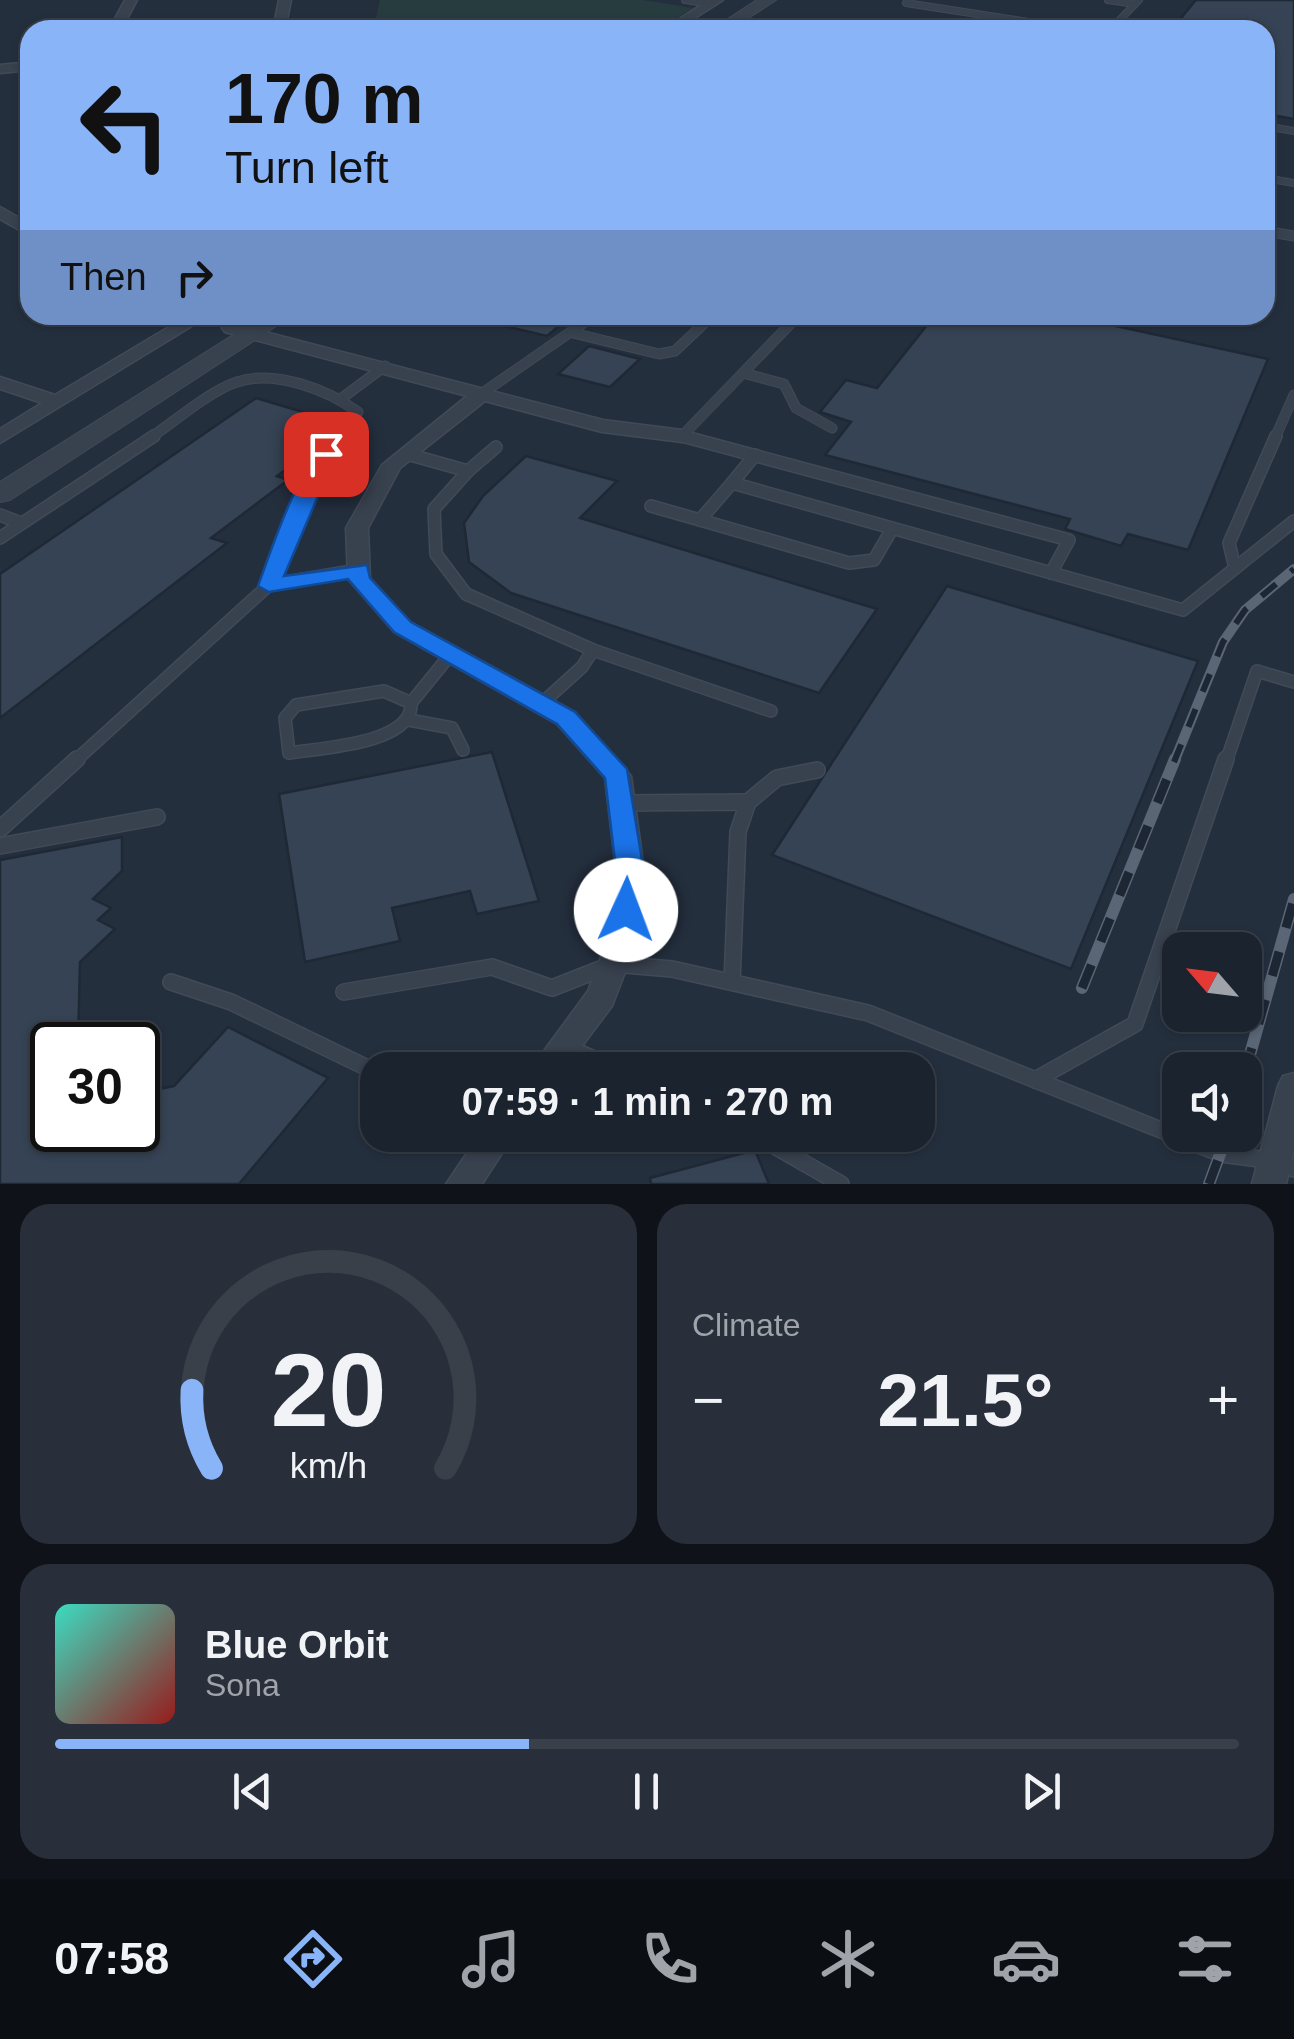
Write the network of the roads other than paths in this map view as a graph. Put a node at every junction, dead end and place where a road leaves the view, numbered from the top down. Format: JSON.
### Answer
{"nodes":[{"id":1,"x":685,"y":0,"type":"edge"},
{"id":2,"x":751,"y":0,"type":"edge"},
{"id":3,"x":768,"y":0,"type":"edge"},
{"id":4,"x":910,"y":0,"type":"edge"},
{"id":5,"x":1108,"y":0,"type":"edge"},
{"id":6,"x":714,"y":2,"type":"edge"},
{"id":7,"x":1137,"y":2,"type":"edge"},
{"id":8,"x":684,"y":20,"type":"edge"},
{"id":9,"x":720,"y":20,"type":"edge"},
{"id":10,"x":735,"y":20,"type":"edge"},
{"id":11,"x":1016,"y":20,"type":"edge"},
{"id":12,"x":1120,"y":20,"type":"edge"},
{"id":13,"x":183,"y":325,"type":"edge"},
{"id":14,"x":245,"y":325,"type":"edge"},
{"id":15,"x":583,"y":325,"type":"edge"},
{"id":16,"x":702,"y":325,"type":"edge"},
{"id":17,"x":789,"y":325,"type":"edge"},
{"id":18,"x":573,"y":333,"type":"junction"},
{"id":19,"x":385,"y":366,"type":"junction"},
{"id":20,"x":743,"y":373,"type":"junction"},
{"id":21,"x":0,"y":383,"type":"edge"},
{"id":22,"x":484,"y":392,"type":"junction"},
{"id":23,"x":1294,"y":395,"type":"edge"},
{"id":24,"x":342,"y":398,"type":"junction"},
{"id":25,"x":56,"y":402,"type":"junction"},
{"id":26,"x":832,"y":428,"type":"dead end"},
{"id":27,"x":682,"y":436,"type":"junction"},
{"id":28,"x":0,"y":437,"type":"edge"},
{"id":29,"x":496,"y":448,"type":"dead end"},
{"id":30,"x":407,"y":454,"type":"junction"},
{"id":31,"x":755,"y":456,"type":"junction"},
{"id":32,"x":468,"y":471,"type":"junction"},
{"id":33,"x":0,"y":476,"type":"edge"},
{"id":34,"x":732,"y":483,"type":"junction"},
{"id":35,"x":0,"y":494,"type":"edge"},
{"id":36,"x":651,"y":506,"type":"dead end"},
{"id":37,"x":0,"y":515,"type":"edge"},
{"id":38,"x":700,"y":520,"type":"junction"},
{"id":39,"x":1294,"y":521,"type":"edge"},
{"id":40,"x":21,"y":523,"type":"junction"},
{"id":41,"x":892,"y":528,"type":"junction"},
{"id":42,"x":0,"y":538,"type":"edge"},
{"id":43,"x":1234,"y":568,"type":"junction"},
{"id":44,"x":359,"y":570,"type":"junction"},
{"id":45,"x":1051,"y":573,"type":"junction"},
{"id":46,"x":269,"y":586,"type":"junction"},
{"id":47,"x":594,"y":650,"type":"junction"},
{"id":48,"x":450,"y":655,"type":"junction"},
{"id":49,"x":1294,"y":682,"type":"edge"},
{"id":50,"x":411,"y":703,"type":"junction"},
{"id":51,"x":540,"y":705,"type":"junction"},
{"id":52,"x":771,"y":710,"type":"dead end"},
{"id":53,"x":410,"y":720,"type":"junction"},
{"id":54,"x":463,"y":750,"type":"dead end"},
{"id":55,"x":817,"y":770,"type":"dead end"},
{"id":56,"x":748,"y":802,"type":"junction"},
{"id":57,"x":621,"y":803,"type":"junction"},
{"id":58,"x":157,"y":816,"type":"dead end"},
{"id":59,"x":0,"y":829,"type":"edge"},
{"id":60,"x":0,"y":846,"type":"edge"},
{"id":61,"x":614,"y":964,"type":"junction"},
{"id":62,"x":172,"y":982,"type":"dead end"},
{"id":63,"x":732,"y":982,"type":"junction"},
{"id":64,"x":344,"y":992,"type":"dead end"},
{"id":65,"x":564,"y":1046,"type":"junction"},
{"id":66,"x":560,"y":1052,"type":"edge"},
{"id":67,"x":578,"y":1052,"type":"edge"},
{"id":68,"x":360,"y":1064,"type":"edge"},
{"id":69,"x":1035,"y":1080,"type":"junction"},
{"id":70,"x":1294,"y":1086,"type":"edge"},
{"id":71,"x":486,"y":1152,"type":"edge"},
{"id":72,"x":785,"y":1152,"type":"edge"},
{"id":73,"x":1279,"y":1171,"type":"edge"},
{"id":74,"x":463,"y":1184,"type":"edge"},
{"id":75,"x":841,"y":1184,"type":"edge"}],
"edges":[{"from":1,"to":6,"type":"lane"},
{"from":2,"to":9,"type":"street"},
{"from":3,"to":10,"type":"street"},
{"from":4,"to":11,"type":"lane"},
{"from":5,"to":7,"type":"lane"},
{"from":6,"to":8,"type":"street"},
{"from":7,"to":12,"type":"lane"},
{"from":13,"to":25,"type":"street"},
{"from":14,"to":19,"type":"street"},
{"from":14,"to":33,"type":"street"},
{"from":14,"to":35,"type":"street"},
{"from":15,"to":18,"type":"lane"},
{"from":16,"to":18,"type":"lane"},
{"from":17,"to":20,"type":"lane"},
{"from":18,"to":22,"type":"lane"},
{"from":19,"to":22,"type":"street"},
{"from":19,"to":24,"type":"lane"},
{"from":20,"to":26,"type":"lane"},
{"from":20,"to":27,"type":"lane"},
{"from":21,"to":25,"type":"street"},
{"from":22,"to":27,"type":"street"},
{"from":22,"to":30,"type":"street"},
{"from":23,"to":43,"type":"lane"},
{"from":24,"to":40,"type":"lane"},
{"from":24,"to":46,"type":"lane"},
{"from":25,"to":28,"type":"street"},
{"from":27,"to":31,"type":"lane"},
{"from":29,"to":32,"type":"lane"},
{"from":30,"to":32,"type":"lane"},
{"from":30,"to":44,"type":"street"},
{"from":31,"to":34,"type":"lane"},
{"from":31,"to":45,"type":"lane"},
{"from":32,"to":47,"type":"lane"},
{"from":34,"to":38,"type":"lane"},
{"from":34,"to":41,"type":"lane"},
{"from":36,"to":38,"type":"lane"},
{"from":37,"to":40,"type":"lane"},
{"from":38,"to":41,"type":"lane"},
{"from":39,"to":43,"type":"lane"},
{"from":40,"to":42,"type":"lane"},
{"from":41,"to":45,"type":"lane"},
{"from":43,"to":45,"type":"lane"},
{"from":44,"to":46,"type":"lane"},
{"from":44,"to":48,"type":"street"},
{"from":46,"to":59,"type":"lane"},
{"from":47,"to":51,"type":"lane"},
{"from":47,"to":52,"type":"lane"},
{"from":48,"to":50,"type":"lane"},
{"from":48,"to":51,"type":"street"},
{"from":49,"to":69,"type":"lane"},
{"from":50,"to":53,"type":"lane"},
{"from":50,"to":53,"type":"lane"},
{"from":51,"to":57,"type":"street"},
{"from":53,"to":54,"type":"lane"},
{"from":55,"to":56,"type":"lane"},
{"from":56,"to":57,"type":"lane"},
{"from":56,"to":63,"type":"lane"},
{"from":57,"to":61,"type":"street"},
{"from":58,"to":60,"type":"lane"},
{"from":61,"to":63,"type":"lane"},
{"from":61,"to":64,"type":"lane"},
{"from":61,"to":65,"type":"street"},
{"from":62,"to":68,"type":"lane"},
{"from":63,"to":69,"type":"lane"},
{"from":65,"to":66,"type":"street"},
{"from":65,"to":67,"type":"lane"},
{"from":69,"to":73,"type":"lane"},
{"from":70,"to":73,"type":"street"},
{"from":71,"to":74,"type":"street"},
{"from":72,"to":75,"type":"lane"}]}
